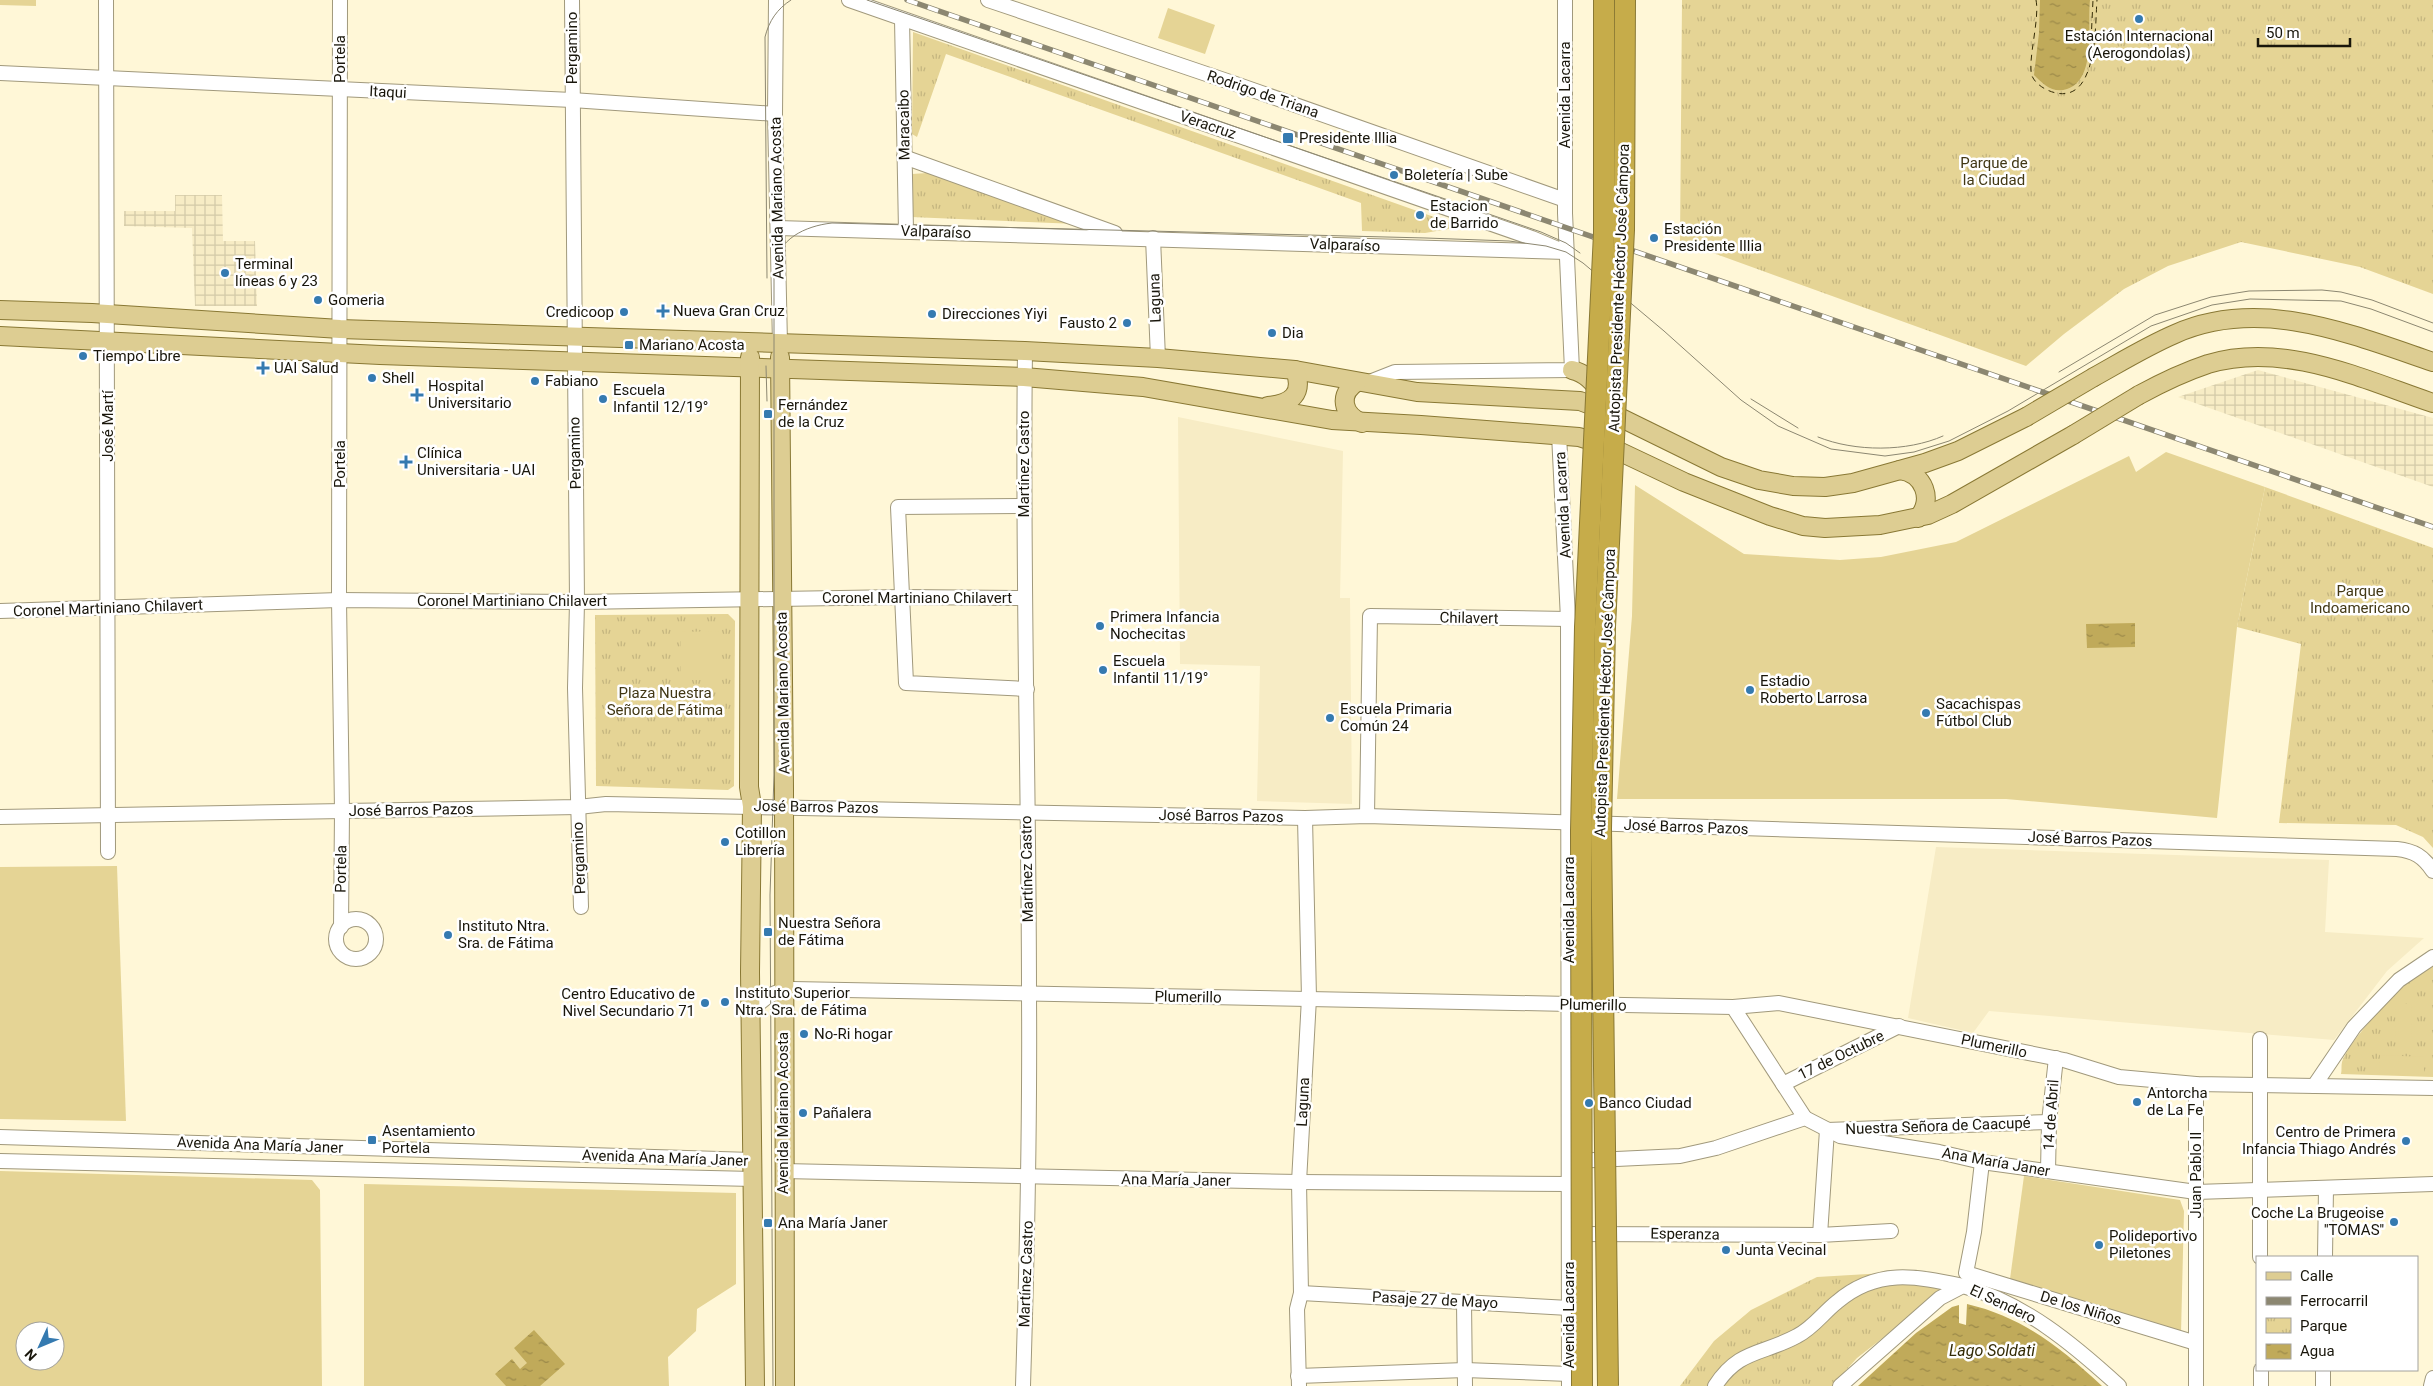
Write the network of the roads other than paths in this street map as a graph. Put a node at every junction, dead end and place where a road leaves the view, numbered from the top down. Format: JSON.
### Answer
{"nodes":[{"id":1,"x":106,"y":0,"type":"edge"},
{"id":2,"x":340,"y":0,"type":"edge"},
{"id":3,"x":572,"y":0,"type":"edge"},
{"id":4,"x":776,"y":0,"type":"edge"},
{"id":5,"x":849,"y":0,"type":"edge"},
{"id":6,"x":988,"y":0,"type":"edge"},
{"id":7,"x":1565,"y":0,"type":"edge"},
{"id":8,"x":1604,"y":0,"type":"edge"},
{"id":9,"x":1625,"y":0,"type":"edge"},
{"id":10,"x":902,"y":19,"type":"junction"},
{"id":11,"x":0,"y":73,"type":"edge"},
{"id":12,"x":106,"y":80,"type":"junction"},
{"id":13,"x":341,"y":90,"type":"junction"},
{"id":14,"x":572,"y":100,"type":"junction"},
{"id":15,"x":775,"y":114,"type":"junction"},
{"id":16,"x":904,"y":157,"type":"junction"},
{"id":17,"x":1565,"y":200,"type":"junction"},
{"id":18,"x":778,"y":228,"type":"junction"},
{"id":19,"x":906,"y":231,"type":"junction"},
{"id":20,"x":1124,"y":238,"type":"junction"},
{"id":21,"x":1153,"y":238,"type":"junction"},
{"id":22,"x":1566,"y":252,"type":"junction"},
{"id":23,"x":0,"y":310,"type":"edge"},
{"id":24,"x":108,"y":315,"type":"junction"},
{"id":25,"x":340,"y":329,"type":"junction"},
{"id":26,"x":576,"y":335,"type":"junction"},
{"id":27,"x":0,"y":336,"type":"edge"},
{"id":28,"x":108,"y":341,"type":"junction"},
{"id":29,"x":750,"y":342,"type":"junction"},
{"id":30,"x":780,"y":344,"type":"junction"},
{"id":31,"x":1025,"y":351,"type":"junction"},
{"id":32,"x":341,"y":352,"type":"junction"},
{"id":33,"x":1158,"y":358,"type":"junction"},
{"id":34,"x":575,"y":360,"type":"junction"},
{"id":35,"x":2433,"y":362,"type":"edge"},
{"id":36,"x":750,"y":368,"type":"junction"},
{"id":37,"x":780,"y":368,"type":"junction"},
{"id":38,"x":1295,"y":370,"type":"junction"},
{"id":39,"x":1572,"y":370,"type":"junction"},
{"id":40,"x":1024,"y":377,"type":"junction"},
{"id":41,"x":1362,"y":382,"type":"junction"},
{"id":42,"x":2433,"y":403,"type":"edge"},
{"id":43,"x":1255,"y":406,"type":"junction"},
{"id":44,"x":1609,"y":412,"type":"junction"},
{"id":45,"x":1362,"y":423,"type":"junction"},
{"id":46,"x":1559,"y":434,"type":"junction"},
{"id":47,"x":1900,"y":470,"type":"junction"},
{"id":48,"x":1024,"y":506,"type":"junction"},
{"id":49,"x":1918,"y":518,"type":"junction"},
{"id":50,"x":902,"y":597,"type":"junction"},
{"id":51,"x":782,"y":598,"type":"junction"},
{"id":52,"x":1025,"y":598,"type":"junction"},
{"id":53,"x":339,"y":600,"type":"junction"},
{"id":54,"x":750,"y":600,"type":"junction"},
{"id":55,"x":577,"y":602,"type":"junction"},
{"id":56,"x":106,"y":608,"type":"junction"},
{"id":57,"x":0,"y":611,"type":"edge"},
{"id":58,"x":1568,"y":619,"type":"junction"},
{"id":59,"x":1026,"y":689,"type":"junction"},
{"id":60,"x":752,"y":806,"type":"junction"},
{"id":61,"x":578,"y":807,"type":"junction"},
{"id":62,"x":784,"y":807,"type":"junction"},
{"id":63,"x":342,"y":811,"type":"junction"},
{"id":64,"x":1026,"y":811,"type":"junction"},
{"id":65,"x":108,"y":815,"type":"junction"},
{"id":66,"x":1367,"y":816,"type":"junction"},
{"id":67,"x":0,"y":817,"type":"edge"},
{"id":68,"x":1304,"y":818,"type":"junction"},
{"id":69,"x":1568,"y":824,"type":"junction"},
{"id":70,"x":108,"y":852,"type":"dead end"},
{"id":71,"x":2433,"y":870,"type":"edge"},
{"id":72,"x":581,"y":907,"type":"dead end"},
{"id":73,"x":341,"y":927,"type":"dead end"},
{"id":74,"x":2433,"y":957,"type":"edge"},
{"id":75,"x":784,"y":989,"type":"junction"},
{"id":76,"x":1029,"y":995,"type":"junction"},
{"id":77,"x":1308,"y":998,"type":"junction"},
{"id":78,"x":1570,"y":1004,"type":"junction"},
{"id":79,"x":1733,"y":1007,"type":"junction"},
{"id":80,"x":752,"y":1010,"type":"junction"},
{"id":81,"x":1899,"y":1026,"type":"junction"},
{"id":82,"x":2260,"y":1039,"type":"dead end"},
{"id":83,"x":2056,"y":1058,"type":"junction"},
{"id":84,"x":1782,"y":1084,"type":"junction"},
{"id":85,"x":2196,"y":1084,"type":"junction"},
{"id":86,"x":2260,"y":1085,"type":"junction"},
{"id":87,"x":2314,"y":1086,"type":"junction"},
{"id":88,"x":2433,"y":1088,"type":"edge"},
{"id":89,"x":1805,"y":1118,"type":"junction"},
{"id":90,"x":2049,"y":1122,"type":"junction"},
{"id":91,"x":1827,"y":1130,"type":"junction"},
{"id":92,"x":0,"y":1137,"type":"edge"},
{"id":93,"x":346,"y":1148,"type":"junction"},
{"id":94,"x":594,"y":1155,"type":"junction"},
{"id":95,"x":752,"y":1160,"type":"junction"},
{"id":96,"x":0,"y":1161,"type":"edge"},
{"id":97,"x":1569,"y":1161,"type":"junction"},
{"id":98,"x":1982,"y":1162,"type":"junction"},
{"id":99,"x":345,"y":1170,"type":"junction"},
{"id":100,"x":783,"y":1171,"type":"junction"},
{"id":101,"x":2048,"y":1171,"type":"junction"},
{"id":102,"x":1029,"y":1176,"type":"junction"},
{"id":103,"x":594,"y":1177,"type":"junction"},
{"id":104,"x":753,"y":1179,"type":"junction"},
{"id":105,"x":1299,"y":1182,"type":"junction"},
{"id":106,"x":1570,"y":1184,"type":"junction"},
{"id":107,"x":2433,"y":1184,"type":"edge"},
{"id":108,"x":2326,"y":1188,"type":"junction"},
{"id":109,"x":2260,"y":1190,"type":"junction"},
{"id":110,"x":2196,"y":1192,"type":"junction"},
{"id":111,"x":1891,"y":1231,"type":"dead end"},
{"id":112,"x":1570,"y":1234,"type":"junction"},
{"id":113,"x":1820,"y":1235,"type":"junction"},
{"id":114,"x":2260,"y":1256,"type":"edge"},
{"id":115,"x":2325,"y":1256,"type":"edge"},
{"id":116,"x":1964,"y":1279,"type":"junction"},
{"id":117,"x":1301,"y":1293,"type":"junction"},
{"id":118,"x":1464,"y":1302,"type":"junction"},
{"id":119,"x":1569,"y":1308,"type":"junction"},
{"id":120,"x":2196,"y":1343,"type":"junction"},
{"id":121,"x":1465,"y":1370,"type":"junction"},
{"id":122,"x":2261,"y":1371,"type":"edge"},
{"id":123,"x":2323,"y":1371,"type":"edge"},
{"id":124,"x":2433,"y":1378,"type":"edge"},
{"id":125,"x":1298,"y":1381,"type":"edge"},
{"id":126,"x":1574,"y":1382,"type":"edge"},
{"id":127,"x":755,"y":1386,"type":"edge"},
{"id":128,"x":784,"y":1386,"type":"edge"},
{"id":129,"x":1023,"y":1386,"type":"edge"},
{"id":130,"x":1465,"y":1386,"type":"edge"},
{"id":131,"x":1608,"y":1386,"type":"edge"},
{"id":132,"x":1715,"y":1386,"type":"edge"},
{"id":133,"x":1840,"y":1386,"type":"edge"},
{"id":134,"x":2118,"y":1386,"type":"edge"},
{"id":135,"x":2196,"y":1386,"type":"edge"},
{"id":136,"x":2261,"y":1386,"type":"edge"},
{"id":137,"x":2323,"y":1386,"type":"edge"},
{"id":138,"x":2431,"y":1386,"type":"edge"}],
"edges":[{"from":1,"to":12,"type":"street","name":"José Martí"},
{"from":2,"to":13,"type":"street","name":"Portela"},
{"from":3,"to":14,"type":"street","name":"Pergamino"},
{"from":4,"to":15,"type":"street","name":"Avenida Mariano Acosta"},
{"from":5,"to":10,"type":"street","name":"Veracruz"},
{"from":6,"to":17,"type":"street","name":"Rodrigo de Triana"},
{"from":7,"to":17,"type":"street","name":"Avenida Lacarra"},
{"from":8,"to":126,"type":"highway","name":"Autopista Presidente Héctor José Cámpora","bridge":true},
{"from":9,"to":131,"type":"highway","name":"Autopista Presidente Héctor José Cámpora","bridge":true},
{"from":10,"to":16,"type":"street","name":"Maracaibo"},
{"from":10,"to":22,"type":"street","name":"Veracruz"},
{"from":11,"to":12,"type":"street","name":"Itaqui"},
{"from":12,"to":13,"type":"street","name":"Itaqui"},
{"from":12,"to":24,"type":"street","name":"José Martí"},
{"from":13,"to":14,"type":"street","name":"Itaqui"},
{"from":13,"to":25,"type":"street","name":"Portela"},
{"from":14,"to":15,"type":"street","name":"Itaqui"},
{"from":14,"to":26,"type":"street","name":"Pergamino"},
{"from":15,"to":18,"type":"street","name":"Avenida Mariano Acosta"},
{"from":16,"to":19,"type":"street","name":"Maracaibo"},
{"from":16,"to":20,"type":"street","name":"Valparaíso"},
{"from":17,"to":22,"type":"street","name":"Avenida Lacarra"},
{"from":18,"to":19,"type":"street","name":"Valparaíso"},
{"from":18,"to":30,"type":"street","name":"Avenida Mariano Acosta"},
{"from":19,"to":20,"type":"street","name":"Valparaíso"},
{"from":20,"to":21,"type":"street","name":"Valparaíso"},
{"from":21,"to":22,"type":"street","name":"Valparaíso"},
{"from":21,"to":33,"type":"street","name":"Laguna"},
{"from":22,"to":39,"type":"street","name":"Avenida Lacarra"},
{"from":23,"to":24,"type":"main road"},
{"from":24,"to":25,"type":"main road"},
{"from":24,"to":28,"type":"street","name":"José Martí"},
{"from":25,"to":26,"type":"main road"},
{"from":25,"to":32,"type":"street","name":"Portela"},
{"from":26,"to":29,"type":"main road"},
{"from":26,"to":34,"type":"street","name":"Pergamino"},
{"from":27,"to":28,"type":"main road"},
{"from":28,"to":32,"type":"main road"},
{"from":28,"to":56,"type":"street","name":"José Martí"},
{"from":29,"to":30,"type":"main road"},
{"from":29,"to":36,"type":"main road","name":"Avenida Mariano Acosta"},
{"from":30,"to":31,"type":"main road"},
{"from":30,"to":37,"type":"main road","name":"Avenida Mariano Acosta"},
{"from":31,"to":33,"type":"main road"},
{"from":31,"to":40,"type":"street","name":"Martínez Castro"},
{"from":32,"to":34,"type":"main road"},
{"from":32,"to":53,"type":"street","name":"Portela"},
{"from":33,"to":38,"type":"main road"},
{"from":34,"to":36,"type":"main road"},
{"from":34,"to":55,"type":"street","name":"Pergamino"},
{"from":35,"to":47,"type":"main road","bridge":true},
{"from":36,"to":37,"type":"main road"},
{"from":36,"to":54,"type":"main road","name":"Avenida Mariano Acosta"},
{"from":37,"to":40,"type":"main road"},
{"from":37,"to":51,"type":"main road","name":"Avenida Mariano Acosta"},
{"from":38,"to":41,"type":"main road"},
{"from":38,"to":43,"type":"main road"},
{"from":39,"to":41,"type":"street"},
{"from":39,"to":44,"type":"main road"},
{"from":40,"to":43,"type":"main road"},
{"from":40,"to":48,"type":"street","name":"Martínez Castro"},
{"from":41,"to":44,"type":"main road"},
{"from":41,"to":45,"type":"main road"},
{"from":42,"to":49,"type":"main road","bridge":true},
{"from":43,"to":45,"type":"main road"},
{"from":44,"to":47,"type":"main road"},
{"from":45,"to":46,"type":"main road"},
{"from":46,"to":49,"type":"main road"},
{"from":46,"to":58,"type":"street","name":"Avenida Lacarra"},
{"from":47,"to":49,"type":"main road"},
{"from":48,"to":50,"type":"street"},
{"from":48,"to":52,"type":"street","name":"Martínez Castro"},
{"from":50,"to":51,"type":"street","name":"Coronel Martiniano Chilavert"},
{"from":50,"to":52,"type":"street","name":"Coronel Martiniano Chilavert"},
{"from":50,"to":59,"type":"street"},
{"from":51,"to":54,"type":"street","name":"Coronel Martiniano Chilavert"},
{"from":51,"to":62,"type":"main road","name":"Avenida Mariano Acosta"},
{"from":52,"to":59,"type":"street","name":"Martínez Castro"},
{"from":53,"to":55,"type":"street","name":"Coronel Martiniano Chilavert"},
{"from":53,"to":56,"type":"street","name":"Coronel Martiniano Chilavert"},
{"from":53,"to":63,"type":"street","name":"Portela"},
{"from":54,"to":55,"type":"street","name":"Coronel Martiniano Chilavert"},
{"from":54,"to":60,"type":"main road","name":"Avenida Mariano Acosta"},
{"from":55,"to":61,"type":"street","name":"Pergamino"},
{"from":56,"to":57,"type":"street","name":"Coronel Martiniano Chilavert"},
{"from":56,"to":65,"type":"street","name":"José Martí"},
{"from":58,"to":66,"type":"street","name":"Chilavert"},
{"from":58,"to":69,"type":"street","name":"Avenida Lacarra"},
{"from":59,"to":64,"type":"street","name":"Martínez Castro"},
{"from":60,"to":61,"type":"street","name":"José Barros Pazos"},
{"from":60,"to":62,"type":"street","name":"José Barros Pazos"},
{"from":60,"to":80,"type":"main road","name":"Avenida Mariano Acosta"},
{"from":61,"to":63,"type":"street","name":"José Barros Pazos"},
{"from":61,"to":72,"type":"street","name":"Pergamino"},
{"from":62,"to":64,"type":"street","name":"José Barros Pazos"},
{"from":62,"to":75,"type":"main road","name":"Avenida Mariano Acosta"},
{"from":63,"to":65,"type":"street","name":"José Barros Pazos"},
{"from":63,"to":73,"type":"street","name":"Portela"},
{"from":64,"to":68,"type":"street","name":"José Barros Pazos"},
{"from":64,"to":76,"type":"street","name":"Martínez Castro"},
{"from":65,"to":67,"type":"street","name":"José Barros Pazos"},
{"from":65,"to":70,"type":"street","name":"José Martí"},
{"from":66,"to":68,"type":"street","name":"José Barros Pazos"},
{"from":66,"to":69,"type":"street","name":"José Barros Pazos"},
{"from":68,"to":77,"type":"street","name":"Laguna"},
{"from":69,"to":71,"type":"street","name":"José Barros Pazos"},
{"from":69,"to":78,"type":"street","name":"Avenida Lacarra"},
{"from":74,"to":87,"type":"street"},
{"from":75,"to":76,"type":"street","name":"Plumerillo"},
{"from":75,"to":80,"type":"street","name":"Plumerillo"},
{"from":75,"to":100,"type":"main road","name":"Avenida Mariano Acosta"},
{"from":76,"to":77,"type":"street","name":"Plumerillo"},
{"from":76,"to":102,"type":"street","name":"Martínez Castro"},
{"from":77,"to":78,"type":"street","name":"Plumerillo"},
{"from":77,"to":105,"type":"street","name":"Laguna"},
{"from":78,"to":79,"type":"street","name":"Plumerillo"},
{"from":78,"to":97,"type":"street","name":"Avenida Lacarra"},
{"from":79,"to":81,"type":"street","name":"Plumerillo"},
{"from":79,"to":84,"type":"street"},
{"from":80,"to":95,"type":"main road","name":"Avenida Mariano Acosta"},
{"from":81,"to":83,"type":"street","name":"Plumerillo"},
{"from":81,"to":84,"type":"street","name":"17 de Octubre"},
{"from":82,"to":86,"type":"street"},
{"from":83,"to":85,"type":"street","name":"Plumerillo"},
{"from":83,"to":90,"type":"street","name":"14 de Abril"},
{"from":84,"to":89,"type":"street"},
{"from":85,"to":86,"type":"street","name":"Plumerillo"},
{"from":85,"to":110,"type":"street","name":"Juan Pablo II"},
{"from":86,"to":87,"type":"street","name":"Plumerillo"},
{"from":86,"to":109,"type":"street"},
{"from":87,"to":88,"type":"street","name":"Plumerillo"},
{"from":89,"to":91,"type":"street","name":"Ana María Janer"},
{"from":89,"to":97,"type":"street"},
{"from":90,"to":91,"type":"street","name":"Nuestra Señora de Caacupé"},
{"from":90,"to":101,"type":"street","name":"14 de Abril"},
{"from":91,"to":98,"type":"street","name":"Ana María Janer"},
{"from":91,"to":113,"type":"street"},
{"from":92,"to":93,"type":"street","name":"Avenida Ana María Janer"},
{"from":93,"to":94,"type":"street","name":"Avenida Ana María Janer"},
{"from":93,"to":99,"type":"street"},
{"from":94,"to":95,"type":"street","name":"Avenida Ana María Janer"},
{"from":94,"to":103,"type":"street"},
{"from":95,"to":100,"type":"main road","name":"Avenida Ana María Janer"},
{"from":95,"to":104,"type":"main road","name":"Avenida Mariano Acosta"},
{"from":96,"to":99,"type":"street","name":"Avenida Ana María Janer"},
{"from":97,"to":106,"type":"street","name":"Avenida Lacarra"},
{"from":98,"to":101,"type":"street","name":"Ana María Janer"},
{"from":98,"to":116,"type":"street"},
{"from":99,"to":103,"type":"street","name":"Avenida Ana María Janer"},
{"from":100,"to":102,"type":"street","name":"Ana María Janer"},
{"from":100,"to":104,"type":"main road","name":"Avenida Ana María Janer"},
{"from":100,"to":128,"type":"main road","name":"Avenida Mariano Acosta"},
{"from":101,"to":110,"type":"street","name":"Ana María Janer"},
{"from":102,"to":105,"type":"street","name":"Ana María Janer"},
{"from":102,"to":129,"type":"street","name":"Martínez Castro"},
{"from":103,"to":104,"type":"street","name":"Avenida Ana María Janer"},
{"from":104,"to":127,"type":"main road","name":"Avenida Mariano Acosta"},
{"from":105,"to":106,"type":"street","name":"Ana María Janer"},
{"from":105,"to":117,"type":"street","name":"Laguna"},
{"from":106,"to":112,"type":"street","name":"Avenida Lacarra"},
{"from":107,"to":108,"type":"street","name":"Ana María Janer"},
{"from":108,"to":109,"type":"street","name":"Ana María Janer"},
{"from":108,"to":115,"type":"street"},
{"from":109,"to":110,"type":"street","name":"Ana María Janer"},
{"from":109,"to":114,"type":"street"},
{"from":110,"to":120,"type":"street","name":"Juan Pablo II"},
{"from":111,"to":113,"type":"street","name":"Esperanza"},
{"from":112,"to":113,"type":"street","name":"Esperanza"},
{"from":112,"to":119,"type":"street","name":"Avenida Lacarra"},
{"from":116,"to":120,"type":"street","name":"De los Niños"},
{"from":116,"to":132,"type":"street"},
{"from":116,"to":133,"type":"street","name":"El Sendero"},
{"from":116,"to":134,"type":"street","name":"El Sendero"},
{"from":117,"to":118,"type":"street","name":"Pasaje 27 de Mayo"},
{"from":117,"to":125,"type":"street","name":"Laguna"},
{"from":118,"to":119,"type":"street","name":"Pasaje 27 de Mayo"},
{"from":118,"to":121,"type":"street"},
{"from":119,"to":126,"type":"street","name":"Avenida Lacarra"},
{"from":120,"to":135,"type":"street","name":"Juan Pablo II"},
{"from":121,"to":125,"type":"street"},
{"from":121,"to":126,"type":"street"},
{"from":121,"to":130,"type":"street"},
{"from":122,"to":136,"type":"street"},
{"from":123,"to":137,"type":"street"},
{"from":124,"to":138,"type":"street"}]}
